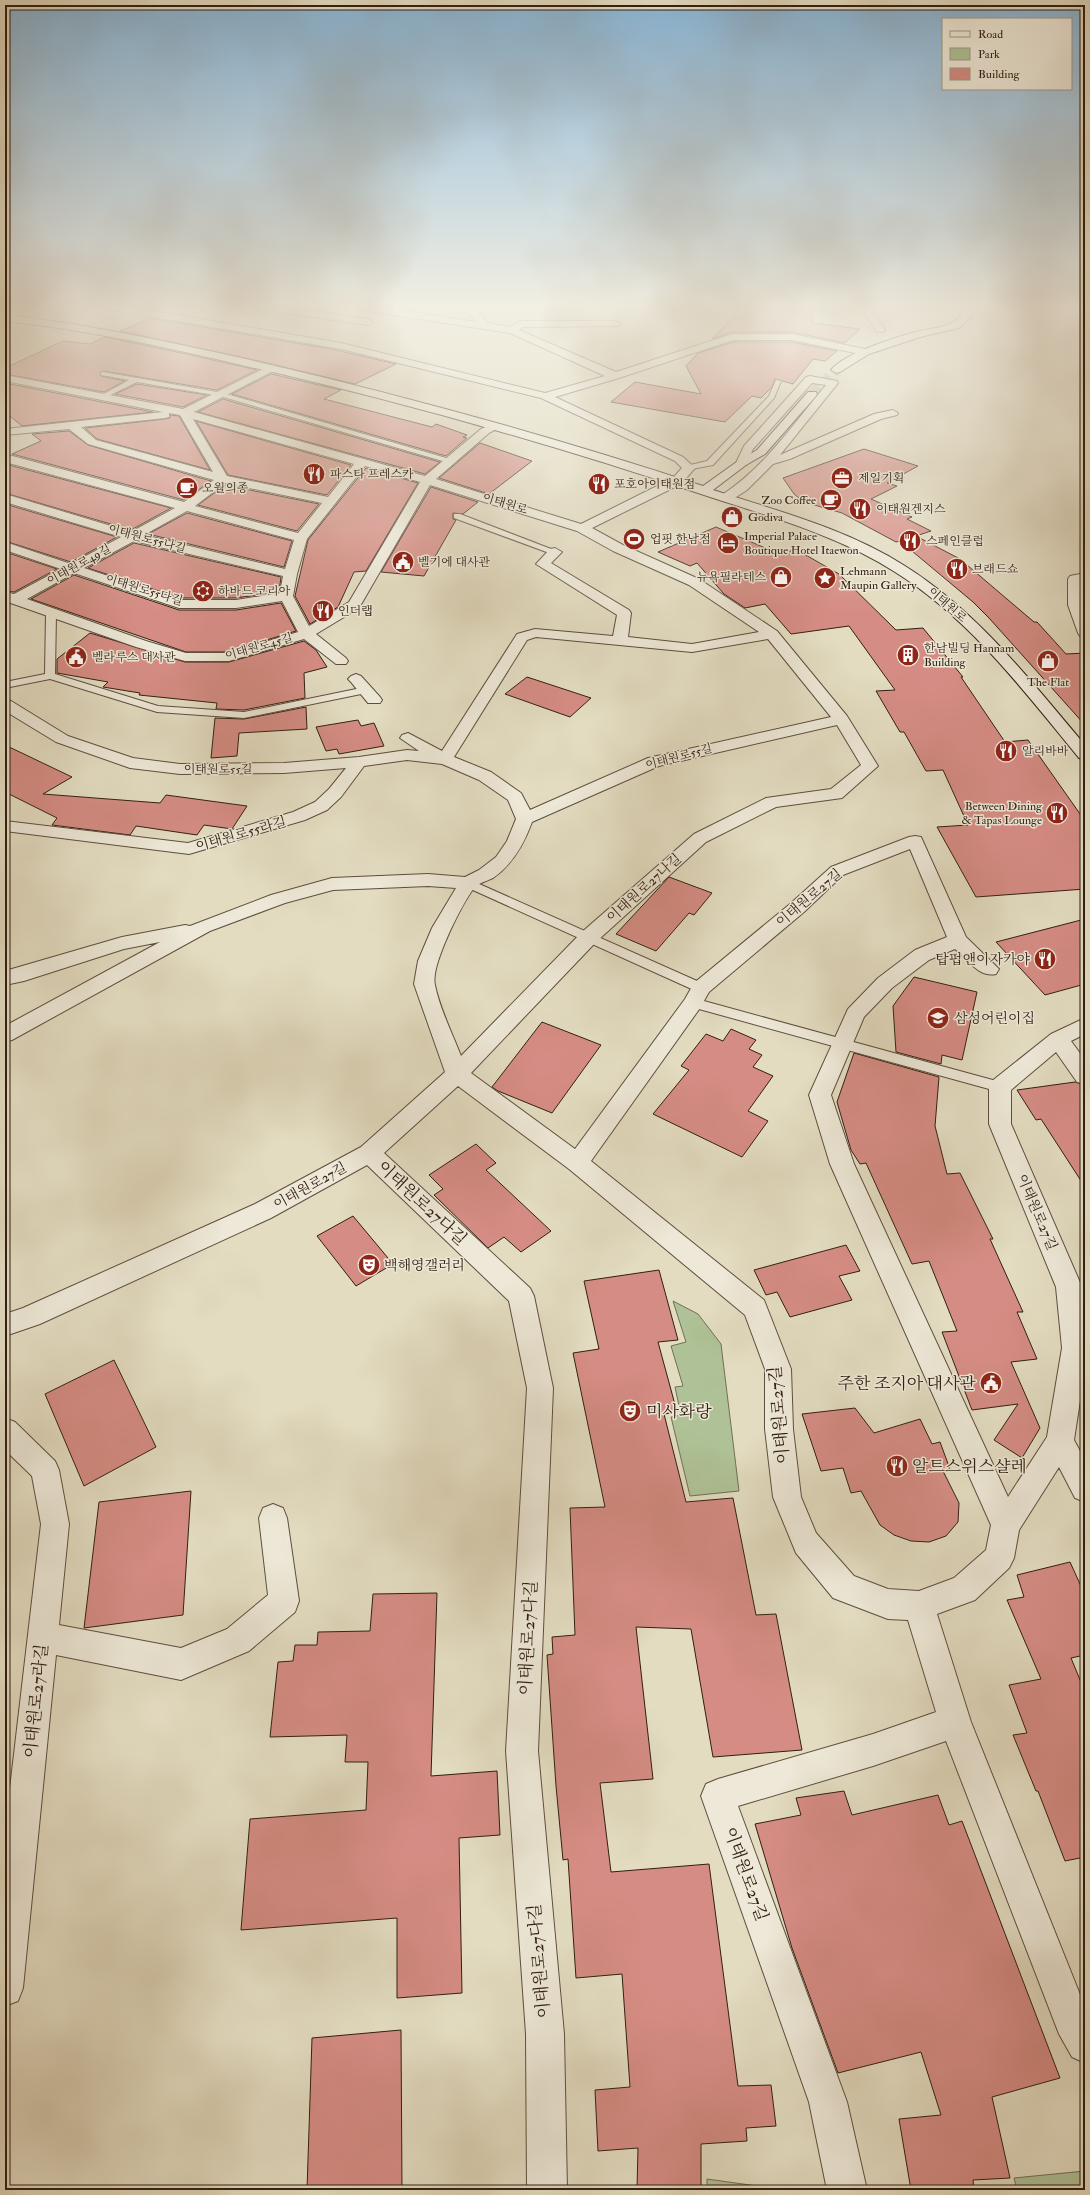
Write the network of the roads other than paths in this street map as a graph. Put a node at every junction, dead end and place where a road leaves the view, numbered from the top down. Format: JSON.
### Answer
{"nodes":[{"id":1,"x":158,"y":407,"type":"edge"},
{"id":2,"x":195,"y":407,"type":"edge"},
{"id":3,"x":267,"y":407,"type":"edge"},
{"id":4,"x":428,"y":407,"type":"edge"},
{"id":5,"x":569,"y":407,"type":"edge"},
{"id":6,"x":762,"y":407,"type":"edge"},
{"id":7,"x":784,"y":407,"type":"edge"},
{"id":8,"x":800,"y":407,"type":"tunnel mouth"},
{"id":9,"x":813,"y":407,"type":"tunnel mouth"},
{"id":10,"x":892,"y":412,"type":"dead end"},
{"id":11,"x":184,"y":413,"type":"junction"},
{"id":12,"x":5,"y":422,"type":"edge"},
{"id":13,"x":71,"y":425,"type":"junction"},
{"id":14,"x":496,"y":426,"type":"junction"},
{"id":15,"x":9,"y":435,"type":"edge"},
{"id":16,"x":5,"y":458,"type":"edge"},
{"id":17,"x":449,"y":460,"type":"junction"},
{"id":18,"x":769,"y":461,"type":"junction"},
{"id":19,"x":362,"y":462,"type":"junction"},
{"id":20,"x":742,"y":463,"type":"junction"},
{"id":21,"x":689,"y":468,"type":"junction"},
{"id":22,"x":223,"y":479,"type":"junction"},
{"id":23,"x":427,"y":480,"type":"junction"},
{"id":24,"x":677,"y":481,"type":"junction"},
{"id":25,"x":704,"y":491,"type":"junction"},
{"id":26,"x":5,"y":498,"type":"edge"},
{"id":27,"x":726,"y":498,"type":"junction"},
{"id":28,"x":330,"y":500,"type":"junction"},
{"id":29,"x":184,"y":508,"type":"junction"},
{"id":30,"x":457,"y":516,"type":"dead end"},
{"id":31,"x":582,"y":528,"type":"junction"},
{"id":32,"x":131,"y":536,"type":"junction"},
{"id":33,"x":301,"y":538,"type":"junction"},
{"id":34,"x":5,"y":546,"type":"edge"},
{"id":35,"x":555,"y":552,"type":"joint"},
{"id":36,"x":76,"y":568,"type":"junction"},
{"id":37,"x":290,"y":574,"type":"junction"},
{"id":38,"x":1080,"y":578,"type":"edge"},
{"id":39,"x":286,"y":596,"type":"junction"},
{"id":40,"x":11,"y":598,"type":"edge"},
{"id":41,"x":51,"y":613,"type":"junction"},
{"id":42,"x":1085,"y":633,"type":"edge"},
{"id":43,"x":306,"y":634,"type":"junction"},
{"id":44,"x":772,"y":634,"type":"junction"},
{"id":45,"x":620,"y":641,"type":"junction"},
{"id":46,"x":341,"y":661,"type":"dead end"},
{"id":47,"x":50,"y":676,"type":"junction"},
{"id":48,"x":5,"y":685,"type":"edge"},
{"id":49,"x":365,"y":689,"type":"dead end"},
{"id":50,"x":5,"y":704,"type":"edge"},
{"id":51,"x":841,"y":719,"type":"junction"},
{"id":52,"x":408,"y":738,"type":"dead end"},
{"id":53,"x":1085,"y":755,"type":"edge"},
{"id":54,"x":445,"y":759,"type":"junction"},
{"id":55,"x":359,"y":762,"type":"junction"},
{"id":56,"x":870,"y":766,"type":"joint"},
{"id":57,"x":524,"y":819,"type":"junction"},
{"id":58,"x":5,"y":826,"type":"edge"},
{"id":59,"x":468,"y":883,"type":"junction"},
{"id":60,"x":203,"y":927,"type":"junction"},
{"id":61,"x":589,"y":937,"type":"junction"},
{"id":62,"x":958,"y":940,"type":"junction"},
{"id":63,"x":989,"y":969,"type":"dead end"},
{"id":64,"x":5,"y":978,"type":"edge"},
{"id":65,"x":697,"y":996,"type":"junction"},
{"id":66,"x":1085,"y":1025,"type":"edge"},
{"id":67,"x":5,"y":1035,"type":"edge"},
{"id":68,"x":1058,"y":1039,"type":"junction"},
{"id":69,"x":841,"y":1044,"type":"junction"},
{"id":70,"x":457,"y":1074,"type":"junction"},
{"id":71,"x":1085,"y":1076,"type":"edge"},
{"id":72,"x":1000,"y":1087,"type":"junction"},
{"id":73,"x":369,"y":1153,"type":"junction"},
{"id":74,"x":577,"y":1163,"type":"junction"},
{"id":75,"x":5,"y":1325,"type":"edge"},
{"id":76,"x":5,"y":1431,"type":"edge"},
{"id":77,"x":1060,"y":1441,"type":"junction"},
{"id":78,"x":1085,"y":1488,"type":"edge"},
{"id":79,"x":273,"y":1518,"type":"dead end"},
{"id":80,"x":1006,"y":1525,"type":"junction"},
{"id":81,"x":919,"y":1606,"type":"junction"},
{"id":82,"x":43,"y":1637,"type":"junction"},
{"id":83,"x":955,"y":1722,"type":"junction"},
{"id":84,"x":5,"y":1988,"type":"edge"},
{"id":85,"x":1085,"y":2044,"type":"edge"},
{"id":86,"x":547,"y":2190,"type":"edge"},
{"id":87,"x":847,"y":2190,"type":"edge"}],
"edges":[{"from":1,"to":11,"type":"street","name":"이태원로"},
{"from":2,"to":11,"type":"street"},
{"from":3,"to":17,"type":"lane"},
{"from":4,"to":14,"type":"street","name":"이태원로"},
{"from":5,"to":21,"type":"street"},
{"from":6,"to":21,"type":"lane"},
{"from":7,"to":20,"type":"street"},
{"from":8,"to":20,"type":"street"},
{"from":9,"to":18,"type":"street"},
{"from":10,"to":18,"type":"street"},
{"from":11,"to":13,"type":"street"},
{"from":11,"to":19,"type":"street","name":"이태원로"},
{"from":11,"to":22,"type":"street"},
{"from":12,"to":15,"type":"street"},
{"from":13,"to":15,"type":"street"},
{"from":13,"to":22,"type":"street"},
{"from":14,"to":17,"type":"street","name":"이태원로45길"},
{"from":14,"to":24,"type":"street","name":"이태원로"},
{"from":16,"to":29,"type":"street"},
{"from":17,"to":23,"type":"street","name":"이태원로45길"},
{"from":18,"to":27,"type":"street"},
{"from":19,"to":23,"type":"street","name":"이태원로"},
{"from":19,"to":28,"type":"street"},
{"from":20,"to":25,"type":"street"},
{"from":21,"to":24,"type":"street"},
{"from":22,"to":28,"type":"street"},
{"from":22,"to":29,"type":"street","name":"이태원로49길"},
{"from":23,"to":31,"type":"street","name":"이태원로"},
{"from":23,"to":43,"type":"street","name":"이태원로45길"},
{"from":24,"to":25,"type":"street","name":"이태원로"},
{"from":24,"to":31,"type":"street"},
{"from":25,"to":27,"type":"street","name":"이태원로"},
{"from":26,"to":32,"type":"street","name":"이태원로55나길"},
{"from":27,"to":53,"type":"street","name":"이태원로"},
{"from":28,"to":33,"type":"street"},
{"from":29,"to":32,"type":"street","name":"이태원로49길"},
{"from":29,"to":33,"type":"street"},
{"from":30,"to":35,"type":"lane"},
{"from":31,"to":44,"type":"street","name":"이태원로"},
{"from":32,"to":36,"type":"street","name":"이태원로49길"},
{"from":32,"to":37,"type":"street","name":"이태원로55나길"},
{"from":33,"to":37,"type":"street"},
{"from":34,"to":36,"type":"street","name":"이태원로55다길"},
{"from":35,"to":45,"type":"street"},
{"from":36,"to":39,"type":"street","name":"이태원로55다길"},
{"from":36,"to":40,"type":"street","name":"이태원로49길"},
{"from":37,"to":39,"type":"street"},
{"from":38,"to":42,"type":"street"},
{"from":39,"to":43,"type":"street","name":"이태원로45길"},
{"from":40,"to":41,"type":"street","name":"이태원로45길"},
{"from":41,"to":43,"type":"street","name":"이태원로45길"},
{"from":41,"to":47,"type":"lane"},
{"from":43,"to":46,"type":"street","name":"이태원로45길"},
{"from":44,"to":45,"type":"street"},
{"from":44,"to":51,"type":"street","name":"이태원로"},
{"from":45,"to":54,"type":"street"},
{"from":47,"to":48,"type":"lane"},
{"from":47,"to":49,"type":"lane"},
{"from":50,"to":55,"type":"street","name":"이태원로55길"},
{"from":51,"to":56,"type":"street","name":"이태원로"},
{"from":51,"to":57,"type":"street","name":"이태원로55길"},
{"from":52,"to":54,"type":"street"},
{"from":54,"to":55,"type":"street","name":"이태원로55길"},
{"from":54,"to":57,"type":"street","name":"이태원로55길"},
{"from":55,"to":58,"type":"street","name":"이태원로55라길"},
{"from":56,"to":61,"type":"street","name":"이태원로27나길"},
{"from":57,"to":59,"type":"street"},
{"from":59,"to":60,"type":"street"},
{"from":59,"to":61,"type":"lane"},
{"from":59,"to":70,"type":"street"},
{"from":60,"to":64,"type":"street"},
{"from":60,"to":67,"type":"street"},
{"from":61,"to":65,"type":"lane"},
{"from":61,"to":70,"type":"street","name":"이태원로27나길"},
{"from":62,"to":63,"type":"street","name":"이태원로27길"},
{"from":62,"to":65,"type":"street","name":"이태원로27길"},
{"from":62,"to":69,"type":"street"},
{"from":65,"to":69,"type":"lane"},
{"from":65,"to":74,"type":"street","name":"이태원로27길"},
{"from":66,"to":68,"type":"street"},
{"from":68,"to":71,"type":"street"},
{"from":68,"to":72,"type":"street"},
{"from":69,"to":72,"type":"lane"},
{"from":69,"to":80,"type":"street"},
{"from":70,"to":73,"type":"street","name":"이태원로27길"},
{"from":70,"to":74,"type":"street","name":"이태원로27길"},
{"from":72,"to":77,"type":"street","name":"이태원로27길"},
{"from":73,"to":75,"type":"street","name":"이태원로27길"},
{"from":73,"to":86,"type":"street","name":"이태원로27다길"},
{"from":74,"to":81,"type":"street","name":"이태원로27길"},
{"from":76,"to":82,"type":"street","name":"이태원로27라길"},
{"from":77,"to":78,"type":"street"},
{"from":77,"to":80,"type":"street","name":"이태원로27길"},
{"from":79,"to":82,"type":"street"},
{"from":80,"to":81,"type":"street","name":"이태원로27길"},
{"from":81,"to":83,"type":"street"},
{"from":82,"to":84,"type":"street","name":"이태원로27라길"},
{"from":83,"to":85,"type":"street"},
{"from":83,"to":87,"type":"street","name":"이태원로27길"}]}
